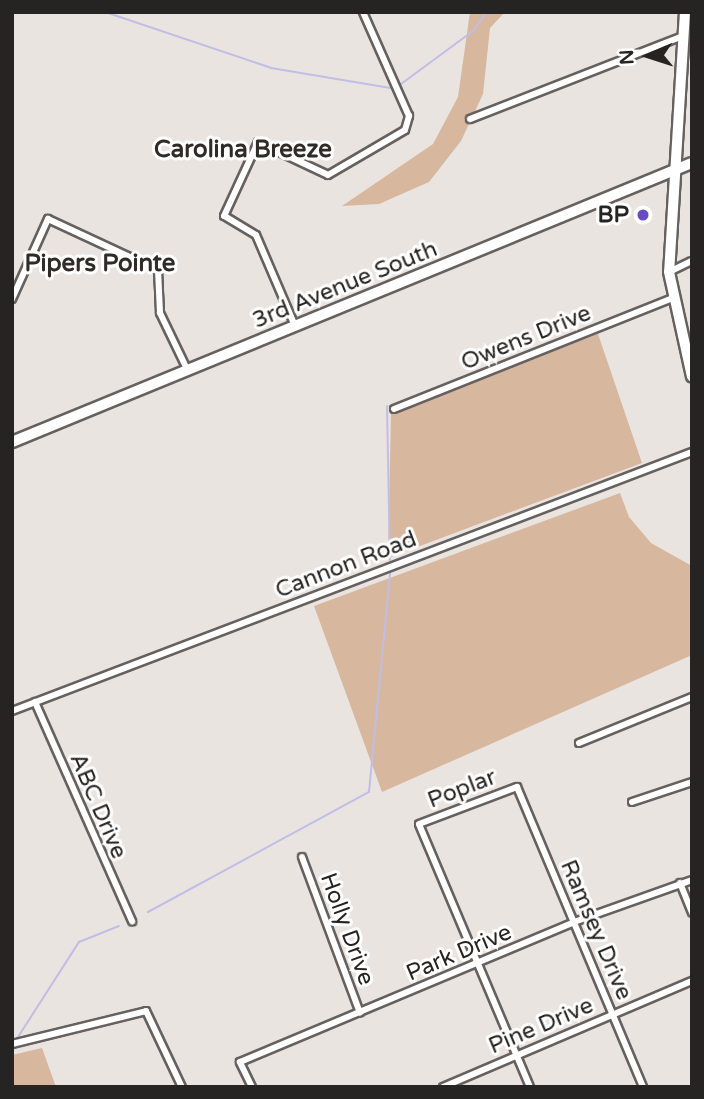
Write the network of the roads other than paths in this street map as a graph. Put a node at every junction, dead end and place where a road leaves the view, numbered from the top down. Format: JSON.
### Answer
{"nodes":[{"id":1,"x":363,"y":12,"type":"edge"},
{"id":2,"x":685,"y":12,"type":"edge"},
{"id":3,"x":683,"y":36,"type":"junction"},
{"id":4,"x":470,"y":119,"type":"dead end"},
{"id":5,"x":692,"y":163,"type":"edge"},
{"id":6,"x":672,"y":172,"type":"junction"},
{"id":7,"x":692,"y":261,"type":"edge"},
{"id":8,"x":669,"y":272,"type":"junction"},
{"id":9,"x":12,"y":299,"type":"edge"},
{"id":10,"x":671,"y":299,"type":"junction"},
{"id":11,"x":295,"y":326,"type":"junction"},
{"id":12,"x":692,"y":328,"type":"edge"},
{"id":13,"x":680,"y":332,"type":"junction"},
{"id":14,"x":187,"y":369,"type":"junction"},
{"id":15,"x":692,"y":377,"type":"edge"},
{"id":16,"x":394,"y":409,"type":"dead end"},
{"id":17,"x":12,"y":442,"type":"edge"},
{"id":18,"x":692,"y":452,"type":"edge"},
{"id":19,"x":692,"y":697,"type":"edge"},
{"id":20,"x":35,"y":702,"type":"junction"},
{"id":21,"x":12,"y":711,"type":"edge"},
{"id":22,"x":579,"y":743,"type":"dead end"},
{"id":23,"x":692,"y":782,"type":"edge"},
{"id":24,"x":517,"y":787,"type":"joint"},
{"id":25,"x":632,"y":802,"type":"dead end"},
{"id":26,"x":302,"y":857,"type":"dead end"},
{"id":27,"x":692,"y":880,"type":"edge"},
{"id":28,"x":680,"y":883,"type":"junction"},
{"id":29,"x":692,"y":913,"type":"edge"},
{"id":30,"x":132,"y":921,"type":"dead end"},
{"id":31,"x":574,"y":922,"type":"junction"},
{"id":32,"x":479,"y":966,"type":"junction"},
{"id":33,"x":692,"y":981,"type":"edge"},
{"id":34,"x":360,"y":1013,"type":"junction"},
{"id":35,"x":612,"y":1014,"type":"junction"},
{"id":36,"x":12,"y":1044,"type":"edge"},
{"id":37,"x":517,"y":1056,"type":"junction"},
{"id":38,"x":182,"y":1087,"type":"edge"},
{"id":39,"x":252,"y":1087,"type":"edge"},
{"id":40,"x":443,"y":1087,"type":"edge"},
{"id":41,"x":530,"y":1087,"type":"edge"},
{"id":42,"x":643,"y":1087,"type":"edge"}],
"edges":[{"from":1,"to":11,"type":"street"},
{"from":2,"to":3,"type":"main road"},
{"from":3,"to":4,"type":"street"},
{"from":3,"to":6,"type":"main road"},
{"from":5,"to":6,"type":"main road","name":"3rd Avenue South"},
{"from":6,"to":8,"type":"main road"},
{"from":6,"to":11,"type":"main road","name":"3rd Avenue South"},
{"from":7,"to":8,"type":"street"},
{"from":8,"to":10,"type":"main road"},
{"from":9,"to":14,"type":"street"},
{"from":10,"to":13,"type":"main road"},
{"from":10,"to":16,"type":"street","name":"Owens Drive"},
{"from":11,"to":14,"type":"main road","name":"3rd Avenue South"},
{"from":12,"to":13,"type":"street"},
{"from":13,"to":15,"type":"main road"},
{"from":14,"to":17,"type":"main road","name":"3rd Avenue South"},
{"from":18,"to":20,"type":"street","name":"Cannon Road"},
{"from":19,"to":22,"type":"street"},
{"from":20,"to":21,"type":"street","name":"Cannon Road"},
{"from":20,"to":30,"type":"street","name":"ABC Drive"},
{"from":23,"to":25,"type":"street"},
{"from":24,"to":31,"type":"street","name":"Ramsey Drive"},
{"from":24,"to":32,"type":"street","name":"Poplar"},
{"from":26,"to":34,"type":"street","name":"Holly Drive"},
{"from":27,"to":28,"type":"street","name":"Park Drive"},
{"from":28,"to":29,"type":"street"},
{"from":28,"to":31,"type":"street","name":"Park Drive"},
{"from":31,"to":32,"type":"street","name":"Park Drive"},
{"from":31,"to":35,"type":"street","name":"Ramsey Drive"},
{"from":32,"to":34,"type":"street","name":"Park Drive"},
{"from":32,"to":37,"type":"street"},
{"from":33,"to":35,"type":"street","name":"Pine Drive"},
{"from":34,"to":39,"type":"street","name":"Park Drive"},
{"from":35,"to":37,"type":"street","name":"Pine Drive"},
{"from":35,"to":42,"type":"street","name":"Ramsey Drive"},
{"from":36,"to":38,"type":"street"},
{"from":37,"to":40,"type":"street","name":"Pine Drive"},
{"from":37,"to":41,"type":"street"}]}
